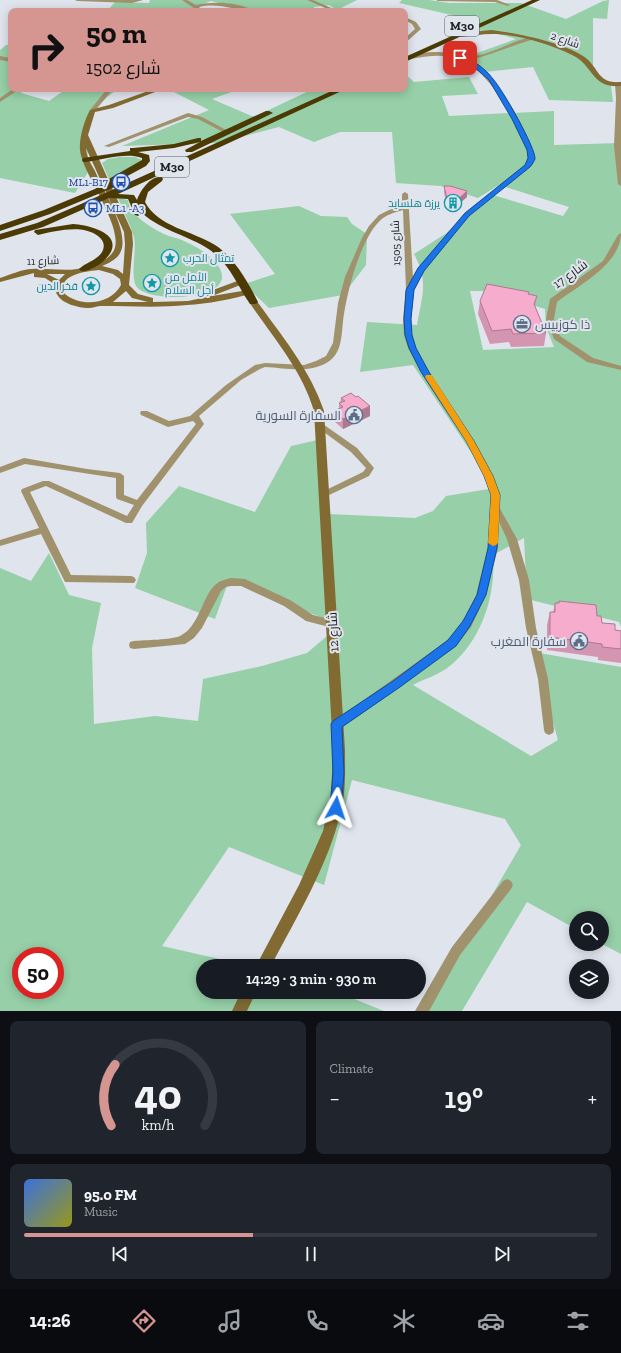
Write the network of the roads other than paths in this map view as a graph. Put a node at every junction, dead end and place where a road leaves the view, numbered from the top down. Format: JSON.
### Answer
{"nodes":[{"id":1,"x":77,"y":0,"type":"edge"},
{"id":2,"x":141,"y":0,"type":"edge"},
{"id":3,"x":184,"y":0,"type":"edge"},
{"id":4,"x":309,"y":0,"type":"edge"},
{"id":5,"x":322,"y":0,"type":"edge"},
{"id":6,"x":438,"y":0,"type":"edge"},
{"id":7,"x":519,"y":0,"type":"edge"},
{"id":8,"x":537,"y":0,"type":"edge"},
{"id":9,"x":508,"y":5,"type":"junction"},
{"id":10,"x":195,"y":7,"type":"joint"},
{"id":11,"x":239,"y":8,"type":"edge"},
{"id":12,"x":324,"y":8,"type":"edge"},
{"id":13,"x":333,"y":8,"type":"edge"},
{"id":14,"x":408,"y":20,"type":"edge"},
{"id":15,"x":480,"y":27,"type":"junction"},
{"id":16,"x":491,"y":32,"type":"junction"},
{"id":17,"x":461,"y":35,"type":"junction"},
{"id":18,"x":408,"y":38,"type":"edge"},
{"id":19,"x":528,"y":39,"type":"junction"},
{"id":20,"x":419,"y":45,"type":"dead end"},
{"id":21,"x":412,"y":48,"type":"dead end"},
{"id":22,"x":408,"y":54,"type":"edge"},
{"id":23,"x":408,"y":56,"type":"edge"},
{"id":24,"x":408,"y":56,"type":"edge"},
{"id":25,"x":466,"y":60,"type":"junction"},
{"id":26,"x":619,"y":84,"type":"edge"},
{"id":27,"x":12,"y":92,"type":"edge"},
{"id":28,"x":108,"y":92,"type":"edge"},
{"id":29,"x":152,"y":92,"type":"edge"},
{"id":30,"x":315,"y":92,"type":"edge"},
{"id":31,"x":335,"y":92,"type":"edge"},
{"id":32,"x":0,"y":100,"type":"edge"},
{"id":33,"x":92,"y":111,"type":"junction"},
{"id":34,"x":226,"y":133,"type":"junction"},
{"id":35,"x":108,"y":146,"type":"dead end"},
{"id":36,"x":89,"y":157,"type":"junction"},
{"id":37,"x":161,"y":172,"type":"junction"},
{"id":38,"x":102,"y":182,"type":"junction"},
{"id":39,"x":621,"y":184,"type":"edge"},
{"id":40,"x":405,"y":194,"type":"dead end"},
{"id":41,"x":106,"y":197,"type":"junction"},
{"id":42,"x":75,"y":201,"type":"junction"},
{"id":43,"x":406,"y":207,"type":"junction"},
{"id":44,"x":0,"y":228,"type":"edge"},
{"id":45,"x":621,"y":234,"type":"edge"},
{"id":46,"x":0,"y":237,"type":"edge"},
{"id":47,"x":0,"y":242,"type":"edge"},
{"id":48,"x":83,"y":270,"type":"junction"},
{"id":49,"x":11,"y":276,"type":"junction"},
{"id":50,"x":0,"y":280,"type":"edge"},
{"id":51,"x":237,"y":282,"type":"junction"},
{"id":52,"x":60,"y":284,"type":"junction"},
{"id":53,"x":126,"y":284,"type":"junction"},
{"id":54,"x":410,"y":290,"type":"junction"},
{"id":55,"x":248,"y":296,"type":"junction"},
{"id":56,"x":100,"y":304,"type":"junction"},
{"id":57,"x":621,"y":368,"type":"edge"},
{"id":58,"x":300,"y":369,"type":"junction"},
{"id":59,"x":144,"y":413,"type":"dead end"},
{"id":60,"x":195,"y":418,"type":"junction"},
{"id":61,"x":320,"y":425,"type":"junction"},
{"id":62,"x":0,"y":470,"type":"edge"},
{"id":63,"x":325,"y":494,"type":"junction"},
{"id":64,"x":139,"y":504,"type":"junction"},
{"id":65,"x":496,"y":509,"type":"junction"},
{"id":66,"x":44,"y":530,"type":"junction"},
{"id":67,"x":0,"y":543,"type":"edge"},
{"id":68,"x":131,"y":580,"type":"dead end"},
{"id":69,"x":332,"y":624,"type":"junction"},
{"id":70,"x":134,"y":645,"type":"dead end"},
{"id":71,"x":337,"y":724,"type":"junction"},
{"id":72,"x":549,"y":730,"type":"dead end"},
{"id":73,"x":507,"y":885,"type":"dead end"},
{"id":74,"x":267,"y":959,"type":"edge"},
{"id":75,"x":245,"y":999,"type":"edge"},
{"id":76,"x":239,"y":1011,"type":"edge"},
{"id":77,"x":422,"y":1011,"type":"edge"}],
"edges":[{"from":1,"to":2,"type":"street"},
{"from":3,"to":10,"type":"street"},
{"from":4,"to":12,"type":"street"},
{"from":5,"to":13,"type":"street"},
{"from":6,"to":9,"type":"street"},
{"from":7,"to":9,"type":"highway","number":"M30"},
{"from":8,"to":15,"type":"highway","number":"M30"},
{"from":9,"to":20,"type":"highway","number":"M30"},
{"from":10,"to":11,"type":"street"},
{"from":14,"to":18,"type":"street"},
{"from":15,"to":16,"type":"street","name":"شارع 2"},
{"from":15,"to":17,"type":"highway","number":"M30"},
{"from":16,"to":17,"type":"street","name":"شارع 2"},
{"from":16,"to":19,"type":"street","name":"شارع 2"},
{"from":17,"to":23,"type":"highway","number":"M30"},
{"from":19,"to":25,"type":"street"},
{"from":19,"to":26,"type":"street","name":"شارع 2"},
{"from":21,"to":22,"type":"highway"},
{"from":24,"to":25,"type":"street"},
{"from":25,"to":54,"type":"street"},
{"from":26,"to":39,"type":"street"},
{"from":27,"to":32,"type":"street"},
{"from":28,"to":33,"type":"street"},
{"from":29,"to":33,"type":"street"},
{"from":30,"to":34,"type":"highway","number":"M30"},
{"from":31,"to":37,"type":"highway","number":"M30"},
{"from":33,"to":36,"type":"street"},
{"from":34,"to":35,"type":"street"},
{"from":34,"to":36,"type":"highway"},
{"from":34,"to":42,"type":"highway","number":"M30"},
{"from":36,"to":38,"type":"street"},
{"from":36,"to":42,"type":"highway"},
{"from":37,"to":41,"type":"highway","number":"M30"},
{"from":37,"to":51,"type":"highway"},
{"from":38,"to":48,"type":"street"},
{"from":38,"to":53,"type":"street"},
{"from":40,"to":43,"type":"street","name":"شارع 1505"},
{"from":41,"to":46,"type":"highway","number":"M30"},
{"from":41,"to":51,"type":"highway"},
{"from":42,"to":44,"type":"highway","number":"M30"},
{"from":43,"to":54,"type":"street","name":"شارع 1505"},
{"from":43,"to":58,"type":"street"},
{"from":45,"to":57,"type":"street","name":"شارع 17"},
{"from":47,"to":48,"type":"highway"},
{"from":48,"to":49,"type":"street","name":"شارع 11"},
{"from":48,"to":52,"type":"street"},
{"from":48,"to":53,"type":"street","name":"شارع 11"},
{"from":49,"to":50,"type":"street","name":"شارع 11"},
{"from":49,"to":52,"type":"street","name":"شارع 11"},
{"from":51,"to":53,"type":"street","name":"شارع 11"},
{"from":51,"to":55,"type":"highway"},
{"from":52,"to":56,"type":"street"},
{"from":53,"to":56,"type":"street"},
{"from":54,"to":65,"type":"street"},
{"from":55,"to":56,"type":"street"},
{"from":55,"to":58,"type":"street","name":"شارع 12"},
{"from":58,"to":60,"type":"street"},
{"from":58,"to":61,"type":"street","name":"شارع 12"},
{"from":59,"to":60,"type":"street"},
{"from":60,"to":64,"type":"street"},
{"from":61,"to":63,"type":"street","name":"شارع 12"},
{"from":61,"to":63,"type":"street"},
{"from":62,"to":64,"type":"street"},
{"from":63,"to":69,"type":"street","name":"شارع 12"},
{"from":64,"to":66,"type":"street"},
{"from":65,"to":71,"type":"street"},
{"from":65,"to":72,"type":"street"},
{"from":66,"to":67,"type":"street"},
{"from":66,"to":68,"type":"street"},
{"from":69,"to":70,"type":"street"},
{"from":69,"to":71,"type":"street","name":"شارع 12"},
{"from":71,"to":74,"type":"street","name":"شارع 12"},
{"from":73,"to":77,"type":"street"},
{"from":75,"to":76,"type":"street"}]}
